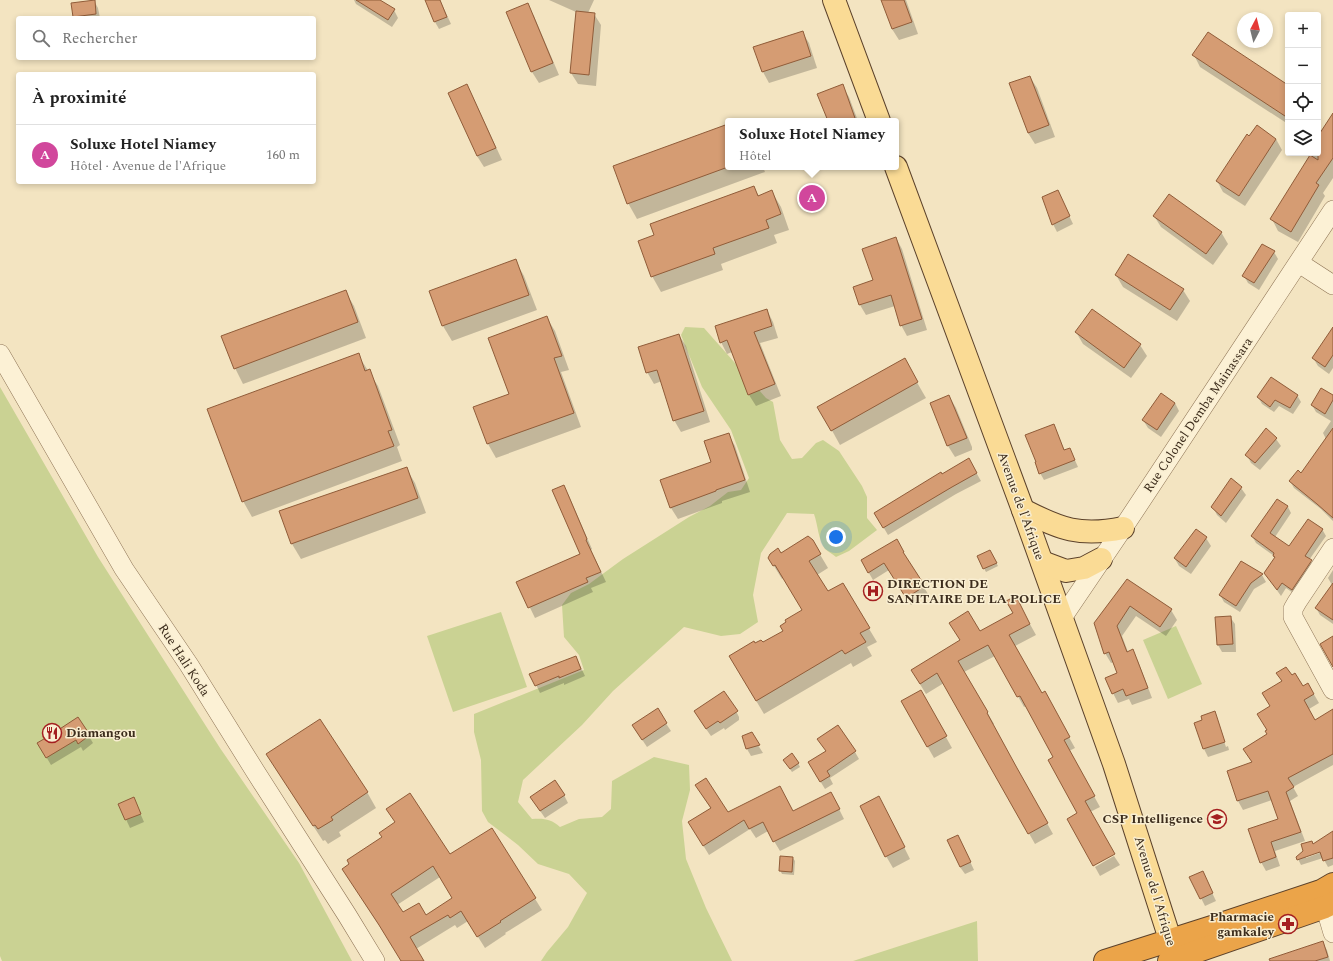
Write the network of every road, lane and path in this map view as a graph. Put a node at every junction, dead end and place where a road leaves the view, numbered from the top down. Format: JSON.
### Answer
{"nodes":[{"id":1,"x":834,"y":0,"type":"edge"},
{"id":2,"x":878,"y":118,"type":"edge"},
{"id":3,"x":897,"y":170,"type":"edge"},
{"id":4,"x":1333,"y":210,"type":"edge"},
{"id":5,"x":1299,"y":263,"type":"junction"},
{"id":6,"x":1333,"y":285,"type":"edge"},
{"id":7,"x":0,"y":354,"type":"edge"},
{"id":8,"x":1023,"y":510,"type":"junction"},
{"id":9,"x":1123,"y":528,"type":"junction"},
{"id":10,"x":1333,"y":548,"type":"edge"},
{"id":11,"x":1101,"y":559,"type":"junction"},
{"id":12,"x":1042,"y":562,"type":"junction"},
{"id":13,"x":1062,"y":618,"type":"junction"},
{"id":14,"x":1333,"y":690,"type":"edge"},
{"id":15,"x":1328,"y":896,"type":"edge"},
{"id":16,"x":1333,"y":933,"type":"edge"},
{"id":17,"x":1173,"y":955,"type":"edge"},
{"id":18,"x":375,"y":961,"type":"edge"},
{"id":19,"x":1105,"y":961,"type":"edge"}],
"edges":[{"from":1,"to":2,"type":"main road"},
{"from":3,"to":8,"type":"main road","name":"Avenue de l'Afrique"},
{"from":4,"to":5,"type":"street","name":"Rue Colonel Demba Mainassara"},
{"from":5,"to":6,"type":"street"},
{"from":5,"to":9,"type":"street","name":"Rue Colonel Demba Mainassara"},
{"from":7,"to":18,"type":"street","name":"Rue Hali Koda"},
{"from":8,"to":9,"type":"main road"},
{"from":8,"to":12,"type":"main road","name":"Avenue de l'Afrique"},
{"from":9,"to":11,"type":"street","name":"Rue Colonel Demba Mainassara"},
{"from":10,"to":14,"type":"street"},
{"from":11,"to":12,"type":"main road"},
{"from":11,"to":13,"type":"street","name":"Rue Colonel Demba Mainassara"},
{"from":12,"to":13,"type":"main road","name":"Avenue de l'Afrique"},
{"from":13,"to":17,"type":"main road","name":"Avenue de l'Afrique"},
{"from":15,"to":16,"type":"street"},
{"from":15,"to":17,"type":"highway"},
{"from":17,"to":19,"type":"highway"}]}
